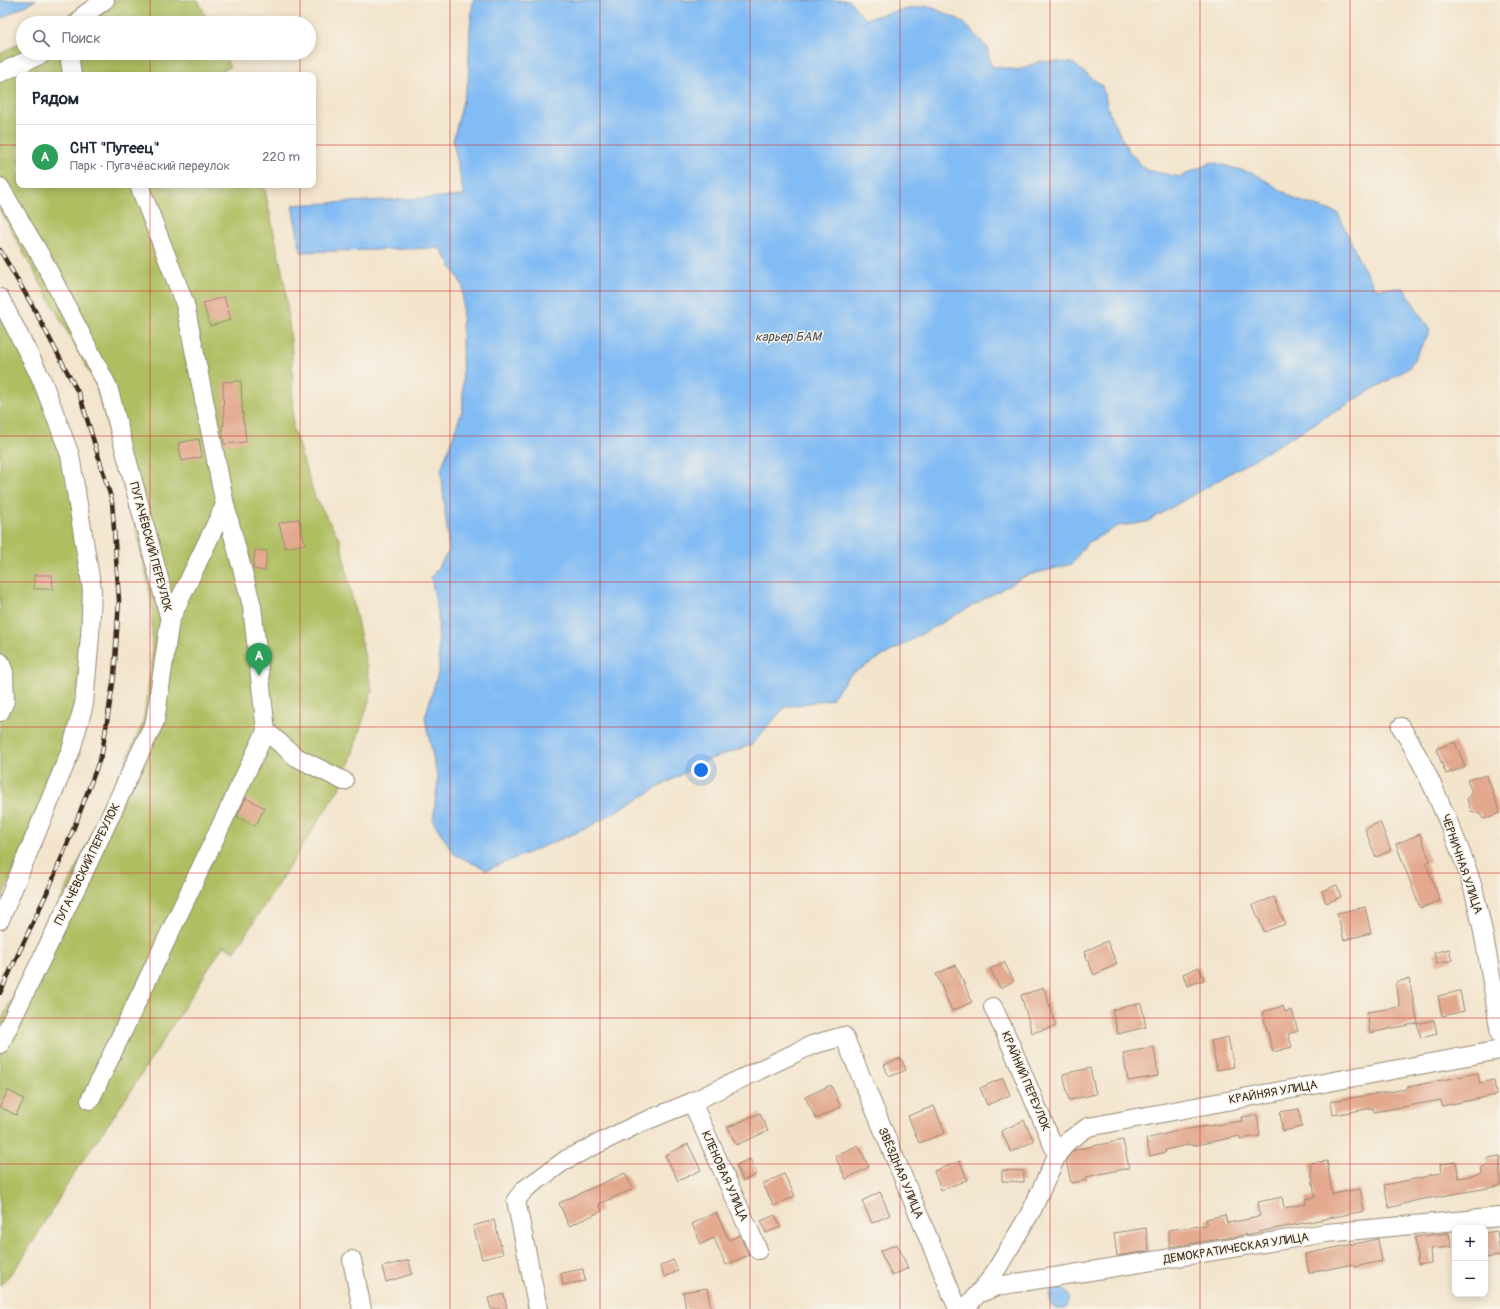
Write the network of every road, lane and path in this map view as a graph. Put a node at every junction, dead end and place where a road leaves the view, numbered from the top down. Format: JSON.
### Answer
{"nodes":[{"id":1,"x":105,"y":0,"type":"edge"},
{"id":2,"x":83,"y":16,"type":"edge"},
{"id":3,"x":29,"y":60,"type":"edge"},
{"id":4,"x":70,"y":60,"type":"edge"},
{"id":5,"x":72,"y":72,"type":"edge"},
{"id":6,"x":0,"y":73,"type":"edge"},
{"id":7,"x":0,"y":187,"type":"edge"},
{"id":8,"x":140,"y":188,"type":"edge"},
{"id":9,"x":0,"y":298,"type":"edge"},
{"id":10,"x":225,"y":505,"type":"junction"},
{"id":11,"x":170,"y":620,"type":"junction"},
{"id":12,"x":0,"y":662,"type":"edge"},
{"id":13,"x":0,"y":712,"type":"edge"},
{"id":14,"x":1401,"y":727,"type":"dead end"},
{"id":15,"x":266,"y":731,"type":"junction"},
{"id":16,"x":344,"y":781,"type":"dead end"},
{"id":17,"x":0,"y":920,"type":"edge"},
{"id":18,"x":993,"y":1007,"type":"dead end"},
{"id":19,"x":1500,"y":1034,"type":"edge"},
{"id":20,"x":0,"y":1044,"type":"edge"},
{"id":21,"x":1500,"y":1050,"type":"edge"},
{"id":22,"x":90,"y":1100,"type":"dead end"},
{"id":23,"x":692,"y":1102,"type":"junction"},
{"id":24,"x":1057,"y":1155,"type":"junction"},
{"id":25,"x":1500,"y":1217,"type":"edge"},
{"id":26,"x":758,"y":1250,"type":"dead end"},
{"id":27,"x":352,"y":1260,"type":"dead end"},
{"id":28,"x":970,"y":1302,"type":"edge"},
{"id":29,"x":362,"y":1309,"type":"edge"},
{"id":30,"x":538,"y":1309,"type":"edge"},
{"id":31,"x":958,"y":1309,"type":"edge"}],
"edges":[{"from":1,"to":2,"type":"street"},
{"from":3,"to":6,"type":"street"},
{"from":4,"to":5,"type":"street"},
{"from":7,"to":11,"type":"street","name":"ПУГАЧЁВСКИЙ ПЕРЕУЛОК"},
{"from":8,"to":10,"type":"street"},
{"from":9,"to":17,"type":"street"},
{"from":10,"to":11,"type":"street"},
{"from":10,"to":15,"type":"street"},
{"from":11,"to":20,"type":"street","name":"ПУГАЧЁВСКИЙ ПЕРЕУЛОК"},
{"from":12,"to":13,"type":"street"},
{"from":14,"to":19,"type":"street","name":"ЧЕРНИЧНАЯ УЛИЦА"},
{"from":15,"to":16,"type":"street"},
{"from":15,"to":22,"type":"street"},
{"from":18,"to":24,"type":"street","name":"КРАЙНИЙ ПЕРЕУЛОК"},
{"from":21,"to":24,"type":"street","name":"КРАЙНЯЯ УЛИЦА"},
{"from":23,"to":26,"type":"street","name":"КЛЕНОВАЯ УЛИЦА"},
{"from":23,"to":30,"type":"street"},
{"from":23,"to":31,"type":"street","name":"ЗВЁЗДНАЯ УЛИЦА"},
{"from":24,"to":28,"type":"street","name":"КРАЙНЯЯ УЛИЦА"},
{"from":25,"to":28,"type":"street","name":"ДЕМОКРАТИЧЕСКАЯ УЛИЦА"},
{"from":27,"to":29,"type":"street"}]}
